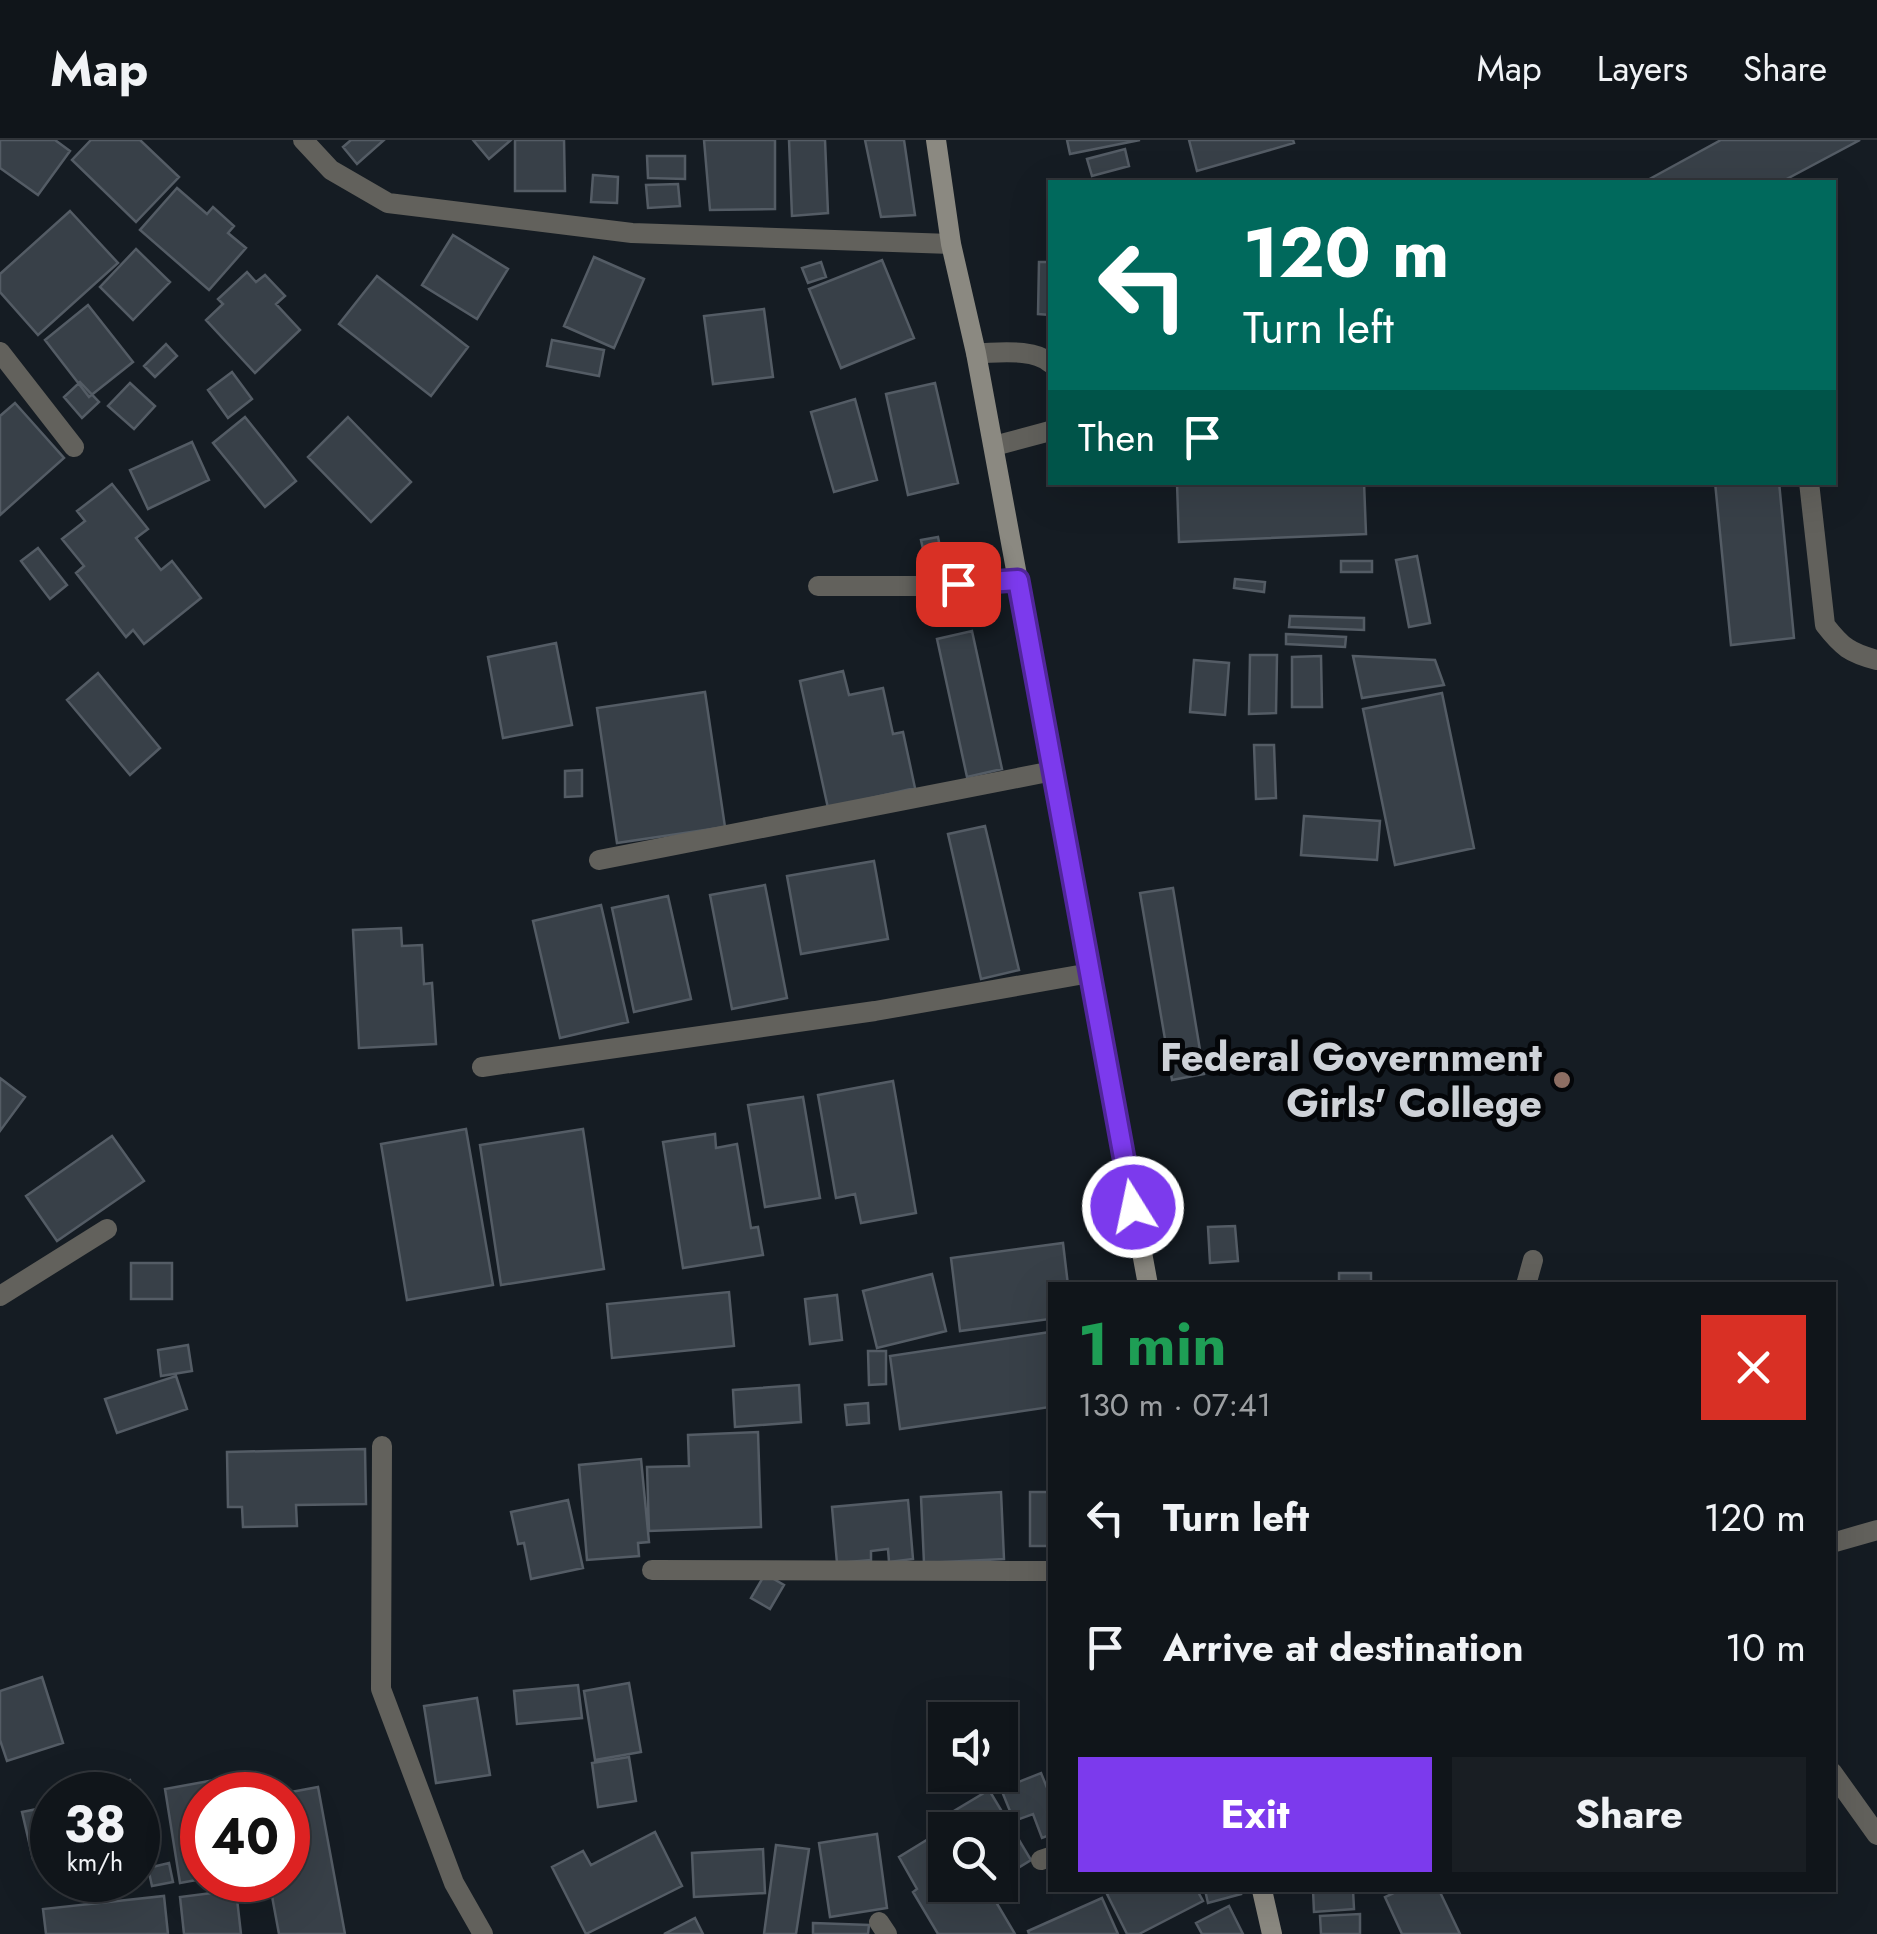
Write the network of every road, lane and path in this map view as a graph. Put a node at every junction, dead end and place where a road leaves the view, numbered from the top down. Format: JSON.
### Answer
{"nodes":[{"id":1,"x":303,"y":140,"type":"edge"},
{"id":2,"x":936,"y":140,"type":"edge"},
{"id":3,"x":951,"y":244,"type":"junction"},
{"id":4,"x":0,"y":352,"type":"edge"},
{"id":5,"x":976,"y":353,"type":"junction"},
{"id":6,"x":1048,"y":359,"type":"edge"},
{"id":7,"x":1048,"y":432,"type":"edge"},
{"id":8,"x":994,"y":446,"type":"junction"},
{"id":9,"x":74,"y":447,"type":"dead end"},
{"id":10,"x":1809,"y":485,"type":"edge"},
{"id":11,"x":1018,"y":580,"type":"junction"},
{"id":12,"x":818,"y":586,"type":"dead end"},
{"id":13,"x":1877,"y":660,"type":"edge"},
{"id":14,"x":1053,"y":771,"type":"junction"},
{"id":15,"x":599,"y":860,"type":"dead end"},
{"id":16,"x":1090,"y":973,"type":"junction"},
{"id":17,"x":482,"y":1067,"type":"dead end"},
{"id":18,"x":107,"y":1229,"type":"dead end"},
{"id":19,"x":1533,"y":1260,"type":"dead end"},
{"id":20,"x":1147,"y":1282,"type":"edge"},
{"id":21,"x":1527,"y":1282,"type":"edge"},
{"id":22,"x":0,"y":1296,"type":"edge"},
{"id":23,"x":382,"y":1446,"type":"dead end"},
{"id":24,"x":1877,"y":1530,"type":"edge"},
{"id":25,"x":1836,"y":1543,"type":"edge"},
{"id":26,"x":652,"y":1570,"type":"dead end"},
{"id":27,"x":1048,"y":1571,"type":"edge"},
{"id":28,"x":1836,"y":1778,"type":"edge"},
{"id":29,"x":1877,"y":1835,"type":"edge"},
{"id":30,"x":1262,"y":1892,"type":"edge"},
{"id":31,"x":483,"y":1934,"type":"edge"},
{"id":32,"x":1272,"y":1934,"type":"edge"}],
"edges":[{"from":1,"to":3,"type":"street"},
{"from":2,"to":3,"type":"street"},
{"from":3,"to":5,"type":"street"},
{"from":4,"to":9,"type":"street"},
{"from":5,"to":6,"type":"street"},
{"from":5,"to":8,"type":"street"},
{"from":7,"to":8,"type":"street"},
{"from":8,"to":11,"type":"street"},
{"from":10,"to":13,"type":"street"},
{"from":11,"to":12,"type":"street"},
{"from":11,"to":14,"type":"street"},
{"from":14,"to":15,"type":"street"},
{"from":14,"to":16,"type":"street"},
{"from":16,"to":17,"type":"street"},
{"from":16,"to":20,"type":"street"},
{"from":18,"to":22,"type":"street"},
{"from":19,"to":21,"type":"street"},
{"from":23,"to":31,"type":"street"},
{"from":24,"to":25,"type":"street"},
{"from":26,"to":27,"type":"street"},
{"from":28,"to":29,"type":"street"},
{"from":30,"to":32,"type":"street"}]}
